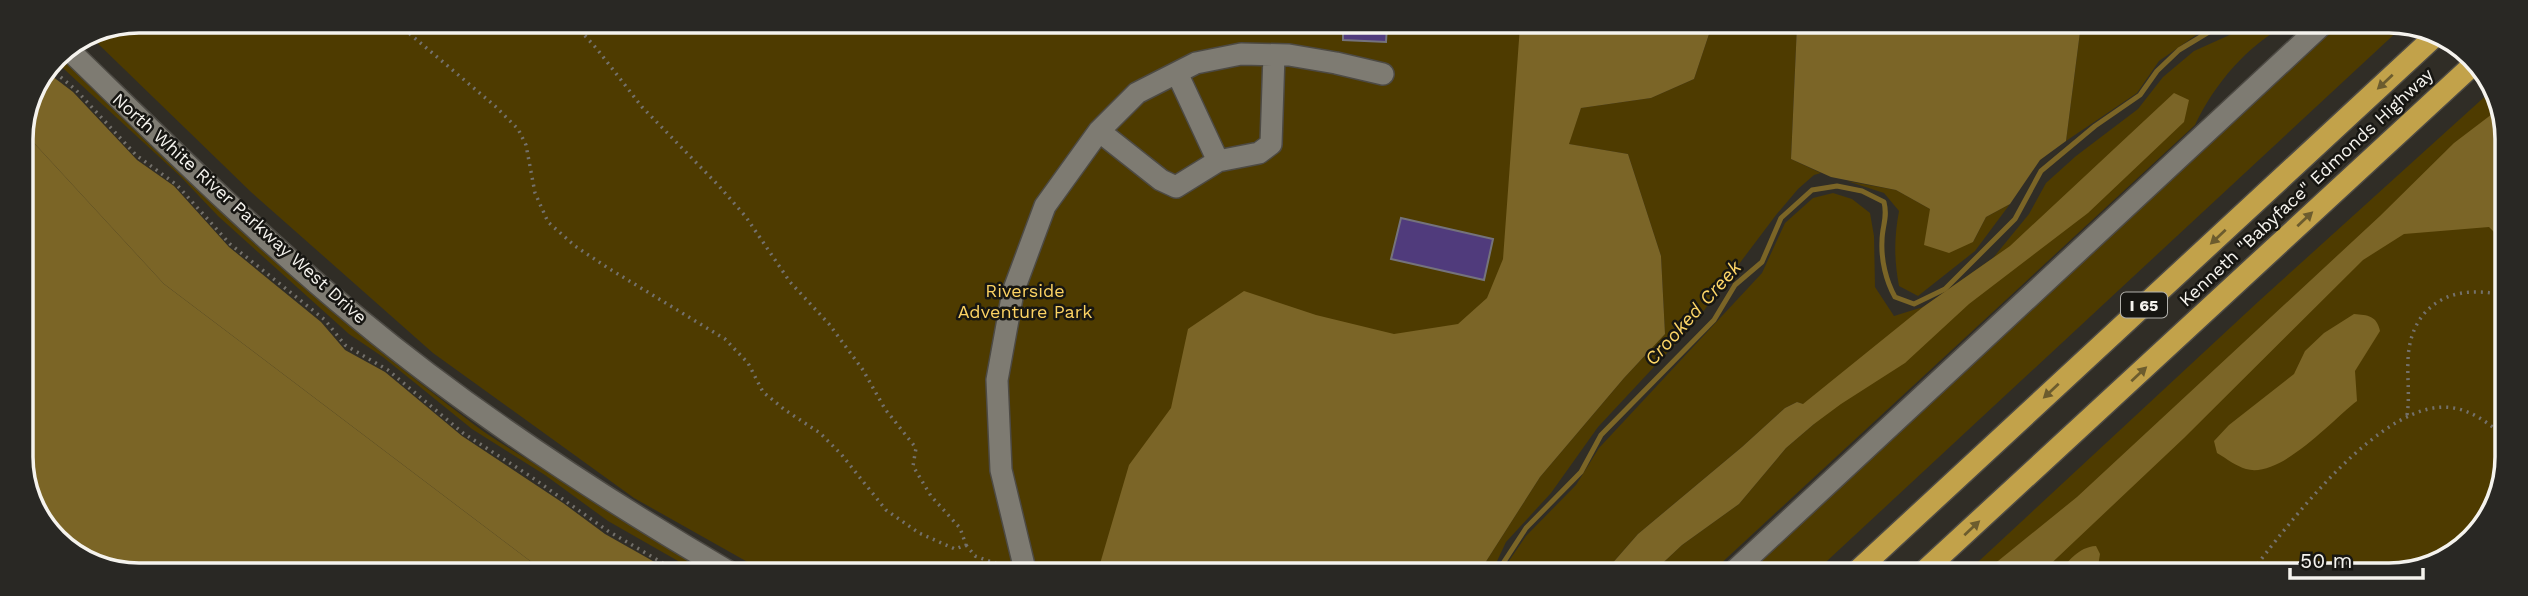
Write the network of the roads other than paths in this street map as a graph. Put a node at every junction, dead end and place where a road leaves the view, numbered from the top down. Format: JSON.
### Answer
{"nodes":[{"id":1,"x":2314,"y":33,"type":"edge"},
{"id":2,"x":2429,"y":41,"type":"edge"},
{"id":3,"x":75,"y":55,"type":"edge"},
{"id":4,"x":1274,"y":55,"type":"junction"},
{"id":5,"x":2468,"y":69,"type":"edge"},
{"id":6,"x":1177,"y":73,"type":"junction"},
{"id":7,"x":1382,"y":74,"type":"dead end"},
{"id":8,"x":1099,"y":131,"type":"junction"},
{"id":9,"x":1218,"y":161,"type":"junction"},
{"id":10,"x":714,"y":563,"type":"edge"},
{"id":11,"x":1023,"y":563,"type":"edge"},
{"id":12,"x":1743,"y":563,"type":"edge"},
{"id":13,"x":1866,"y":563,"type":"edge"},
{"id":14,"x":1934,"y":563,"type":"edge"}],
"edges":[{"from":1,"to":12,"type":"street"},
{"from":2,"to":13,"type":"highway","name":"Kenneth \"Babyface\" Edmonds Highway","number":"I 65","one_way":true},
{"from":3,"to":10,"type":"street","name":"North White River Parkway West Drive"},
{"from":4,"to":6,"type":"street"},
{"from":4,"to":7,"type":"street"},
{"from":4,"to":9,"type":"street"},
{"from":14,"to":5,"type":"highway","name":"Kenneth \"Babyface\" Edmonds Highway","number":"I 65","one_way":true},
{"from":6,"to":8,"type":"street"},
{"from":6,"to":9,"type":"street"},
{"from":8,"to":9,"type":"street"},
{"from":8,"to":11,"type":"street"}]}
